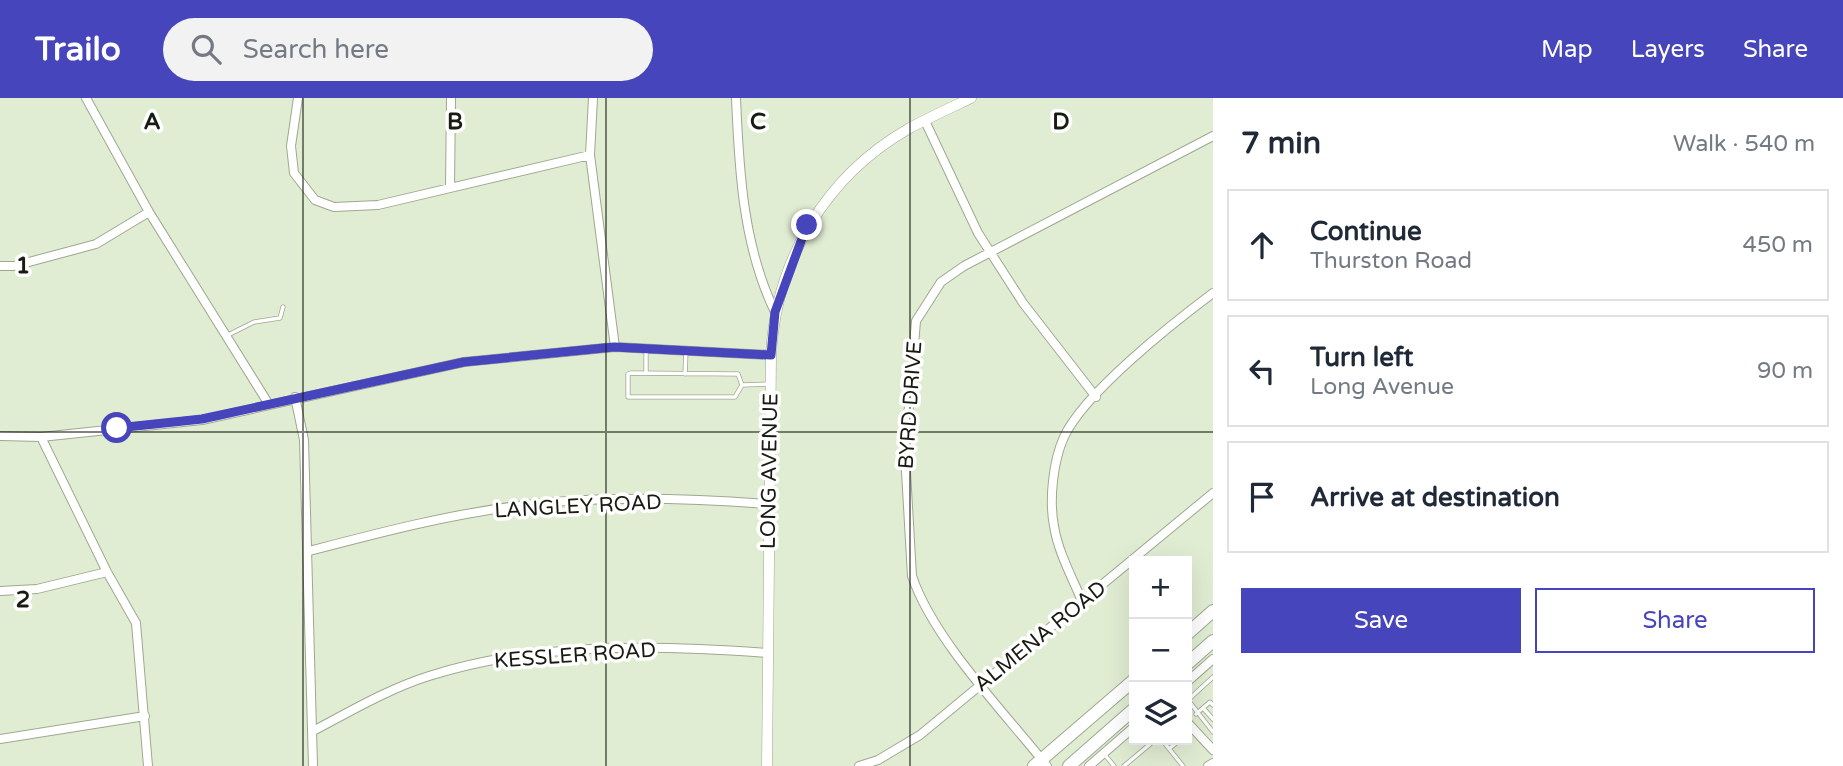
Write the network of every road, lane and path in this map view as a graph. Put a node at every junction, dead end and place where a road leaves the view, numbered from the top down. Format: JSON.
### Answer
{"nodes":[{"id":1,"x":86,"y":98,"type":"edge"},
{"id":2,"x":298,"y":98,"type":"edge"},
{"id":3,"x":451,"y":98,"type":"edge"},
{"id":4,"x":593,"y":98,"type":"edge"},
{"id":5,"x":736,"y":98,"type":"edge"},
{"id":6,"x":971,"y":98,"type":"edge"},
{"id":7,"x":925,"y":121,"type":"junction"},
{"id":8,"x":1213,"y":136,"type":"edge"},
{"id":9,"x":590,"y":155,"type":"junction"},
{"id":10,"x":450,"y":188,"type":"junction"},
{"id":11,"x":149,"y":212,"type":"junction"},
{"id":12,"x":990,"y":253,"type":"junction"},
{"id":13,"x":0,"y":266,"type":"edge"},
{"id":14,"x":1213,"y":293,"type":"edge"},
{"id":15,"x":284,"y":307,"type":"dead end"},
{"id":16,"x":775,"y":312,"type":"junction"},
{"id":17,"x":226,"y":336,"type":"junction"},
{"id":18,"x":614,"y":347,"type":"junction"},
{"id":19,"x":646,"y":348,"type":"junction"},
{"id":20,"x":685,"y":349,"type":"junction"},
{"id":21,"x":771,"y":355,"type":"junction"},
{"id":22,"x":646,"y":373,"type":"junction"},
{"id":23,"x":685,"y":374,"type":"junction"},
{"id":24,"x":771,"y":384,"type":"junction"},
{"id":25,"x":742,"y":385,"type":"junction"},
{"id":26,"x":295,"y":397,"type":"junction"},
{"id":27,"x":1096,"y":397,"type":"junction"},
{"id":28,"x":268,"y":403,"type":"junction"},
{"id":29,"x":0,"y":436,"type":"edge"},
{"id":30,"x":41,"y":437,"type":"junction"},
{"id":31,"x":1213,"y":493,"type":"edge"},
{"id":32,"x":768,"y":504,"type":"junction"},
{"id":33,"x":309,"y":551,"type":"junction"},
{"id":34,"x":107,"y":572,"type":"junction"},
{"id":35,"x":0,"y":591,"type":"edge"},
{"id":36,"x":1082,"y":601,"type":"junction"},
{"id":37,"x":1213,"y":611,"type":"edge"},
{"id":38,"x":1192,"y":630,"type":"edge"},
{"id":39,"x":1213,"y":641,"type":"edge"},
{"id":40,"x":767,"y":653,"type":"junction"},
{"id":41,"x":1192,"y":660,"type":"edge"},
{"id":42,"x":1212,"y":661,"type":"edge"},
{"id":43,"x":1213,"y":677,"type":"edge"},
{"id":44,"x":1192,"y":678,"type":"edge"},
{"id":45,"x":1132,"y":682,"type":"edge"},
{"id":46,"x":982,"y":684,"type":"junction"},
{"id":47,"x":1213,"y":705,"type":"edge"},
{"id":48,"x":1203,"y":708,"type":"junction"},
{"id":49,"x":1129,"y":713,"type":"edge"},
{"id":50,"x":1196,"y":714,"type":"junction"},
{"id":51,"x":145,"y":716,"type":"junction"},
{"id":52,"x":1213,"y":719,"type":"edge"},
{"id":53,"x":313,"y":731,"type":"junction"},
{"id":54,"x":1129,"y":731,"type":"edge"},
{"id":55,"x":1213,"y":732,"type":"edge"},
{"id":56,"x":1192,"y":734,"type":"edge"},
{"id":57,"x":0,"y":739,"type":"edge"},
{"id":58,"x":1149,"y":745,"type":"edge"},
{"id":59,"x":1167,"y":745,"type":"edge"},
{"id":60,"x":1174,"y":745,"type":"edge"},
{"id":61,"x":1170,"y":748,"type":"junction"},
{"id":62,"x":1213,"y":750,"type":"edge"},
{"id":63,"x":1103,"y":754,"type":"junction"},
{"id":64,"x":1213,"y":763,"type":"edge"},
{"id":65,"x":1041,"y":764,"type":"edge"},
{"id":66,"x":148,"y":766,"type":"edge"},
{"id":67,"x":313,"y":766,"type":"edge"},
{"id":68,"x":767,"y":766,"type":"edge"},
{"id":69,"x":859,"y":766,"type":"edge"},
{"id":70,"x":1069,"y":766,"type":"edge"},
{"id":71,"x":1089,"y":766,"type":"edge"},
{"id":72,"x":1114,"y":766,"type":"edge"},
{"id":73,"x":1124,"y":766,"type":"edge"},
{"id":74,"x":1183,"y":766,"type":"edge"},
{"id":75,"x":1208,"y":766,"type":"edge"}],
"edges":[{"from":1,"to":11,"type":"street"},
{"from":2,"to":10,"type":"street"},
{"from":3,"to":10,"type":"street"},
{"from":4,"to":9,"type":"street"},
{"from":5,"to":16,"type":"street"},
{"from":6,"to":7,"type":"street","name":"LONG AVENUE"},
{"from":7,"to":12,"type":"street"},
{"from":7,"to":16,"type":"street","name":"LONG AVENUE"},
{"from":8,"to":12,"type":"street","name":"BYRD DRIVE"},
{"from":9,"to":10,"type":"street"},
{"from":9,"to":18,"type":"street"},
{"from":11,"to":13,"type":"street"},
{"from":11,"to":17,"type":"street"},
{"from":12,"to":27,"type":"street"},
{"from":12,"to":46,"type":"street","name":"BYRD DRIVE"},
{"from":14,"to":27,"type":"street"},
{"from":15,"to":17,"type":"lane"},
{"from":16,"to":21,"type":"street","name":"LONG AVENUE"},
{"from":17,"to":28,"type":"street"},
{"from":18,"to":19,"type":"street"},
{"from":18,"to":26,"type":"street"},
{"from":19,"to":20,"type":"street"},
{"from":19,"to":22,"type":"lane"},
{"from":20,"to":21,"type":"street"},
{"from":20,"to":23,"type":"lane"},
{"from":21,"to":24,"type":"street","name":"LONG AVENUE"},
{"from":22,"to":23,"type":"lane"},
{"from":22,"to":25,"type":"lane"},
{"from":23,"to":25,"type":"lane"},
{"from":24,"to":25,"type":"lane"},
{"from":24,"to":32,"type":"street","name":"LONG AVENUE"},
{"from":26,"to":28,"type":"street"},
{"from":26,"to":33,"type":"street"},
{"from":27,"to":36,"type":"street"},
{"from":28,"to":30,"type":"street"},
{"from":29,"to":30,"type":"street"},
{"from":30,"to":34,"type":"street"},
{"from":31,"to":36,"type":"street","name":"ALMENA ROAD"},
{"from":32,"to":33,"type":"street","name":"LANGLEY ROAD"},
{"from":32,"to":40,"type":"street","name":"LONG AVENUE"},
{"from":33,"to":53,"type":"street"},
{"from":34,"to":35,"type":"street"},
{"from":34,"to":51,"type":"street"},
{"from":36,"to":46,"type":"street","name":"ALMENA ROAD"},
{"from":37,"to":38,"type":"main road"},
{"from":39,"to":41,"type":"main road"},
{"from":40,"to":53,"type":"street","name":"KESSLER ROAD"},
{"from":40,"to":68,"type":"street","name":"LONG AVENUE"},
{"from":42,"to":44,"type":"street"},
{"from":43,"to":50,"type":"lane"},
{"from":45,"to":65,"type":"main road"},
{"from":46,"to":65,"type":"street","name":"BYRD DRIVE"},
{"from":46,"to":69,"type":"street","name":"ALMENA ROAD"},
{"from":47,"to":48,"type":"lane"},
{"from":48,"to":50,"type":"lane"},
{"from":48,"to":52,"type":"lane"},
{"from":49,"to":70,"type":"main road"},
{"from":50,"to":55,"type":"lane"},
{"from":51,"to":57,"type":"street"},
{"from":51,"to":66,"type":"street"},
{"from":53,"to":67,"type":"street"},
{"from":54,"to":63,"type":"street"},
{"from":56,"to":62,"type":"street"},
{"from":58,"to":73,"type":"lane"},
{"from":59,"to":61,"type":"lane"},
{"from":60,"to":61,"type":"lane"},
{"from":61,"to":74,"type":"lane"},
{"from":63,"to":71,"type":"street"},
{"from":63,"to":72,"type":"lane"},
{"from":64,"to":75,"type":"street"}]}
